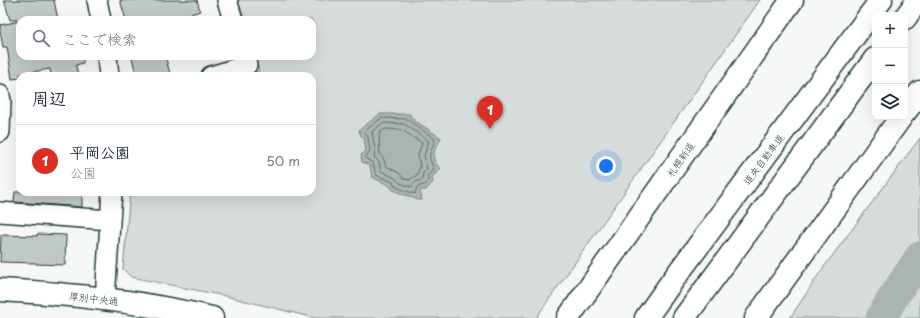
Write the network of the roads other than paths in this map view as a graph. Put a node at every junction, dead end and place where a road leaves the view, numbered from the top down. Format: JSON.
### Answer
{"nodes":[{"id":1,"x":97,"y":0,"type":"edge"},
{"id":2,"x":226,"y":0,"type":"edge"},
{"id":3,"x":792,"y":0,"type":"edge"},
{"id":4,"x":881,"y":0,"type":"edge"},
{"id":5,"x":918,"y":0,"type":"edge"},
{"id":6,"x":908,"y":14,"type":"edge"},
{"id":7,"x":100,"y":16,"type":"edge"},
{"id":8,"x":232,"y":16,"type":"edge"},
{"id":9,"x":107,"y":60,"type":"edge"},
{"id":10,"x":245,"y":60,"type":"edge"},
{"id":11,"x":872,"y":63,"type":"edge"},
{"id":12,"x":109,"y":72,"type":"edge"},
{"id":13,"x":225,"y":72,"type":"edge"},
{"id":14,"x":920,"y":92,"type":"edge"},
{"id":15,"x":0,"y":95,"type":"edge"},
{"id":16,"x":908,"y":108,"type":"edge"},
{"id":17,"x":899,"y":120,"type":"edge"},
{"id":18,"x":0,"y":132,"type":"edge"},
{"id":19,"x":112,"y":196,"type":"edge"},
{"id":20,"x":0,"y":212,"type":"edge"},
{"id":21,"x":110,"y":220,"type":"junction"},
{"id":22,"x":0,"y":290,"type":"edge"},
{"id":23,"x":104,"y":299,"type":"junction"},
{"id":24,"x":212,"y":318,"type":"edge"},
{"id":25,"x":568,"y":318,"type":"edge"},
{"id":26,"x":646,"y":318,"type":"edge"},
{"id":27,"x":684,"y":318,"type":"edge"},
{"id":28,"x":756,"y":318,"type":"edge"}],
"edges":[{"from":1,"to":7,"type":"street"},
{"from":2,"to":8,"type":"street"},
{"from":3,"to":25,"type":"main road","name":"札幌新道"},
{"from":4,"to":26,"type":"main road","name":"道央自動車道"},
{"from":5,"to":6,"type":"main road"},
{"from":9,"to":12,"type":"street"},
{"from":10,"to":13,"type":"street"},
{"from":11,"to":27,"type":"main road"},
{"from":14,"to":16,"type":"main road"},
{"from":15,"to":18,"type":"street"},
{"from":17,"to":28,"type":"main road"},
{"from":19,"to":21,"type":"street"},
{"from":20,"to":21,"type":"street"},
{"from":21,"to":23,"type":"street"},
{"from":22,"to":23,"type":"main road","name":"厚別中央通"},
{"from":23,"to":24,"type":"main road","name":"厚別中央通"}]}
